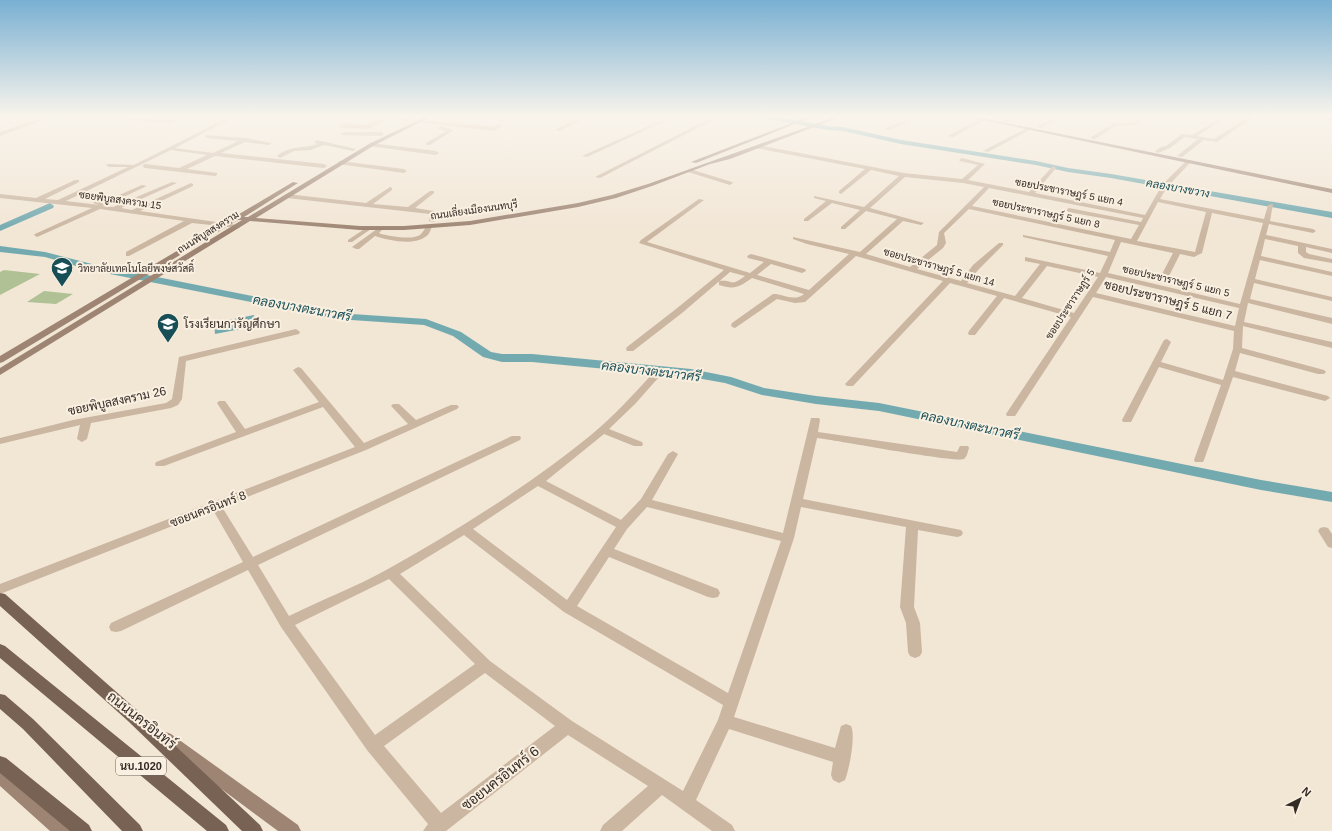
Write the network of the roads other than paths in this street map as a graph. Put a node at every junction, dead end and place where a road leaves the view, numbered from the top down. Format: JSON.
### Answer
{"nodes":[{"id":1,"x":157,"y":155,"type":"edge"},
{"id":2,"x":214,"y":155,"type":"joint"},
{"id":3,"x":344,"y":155,"type":"edge"},
{"id":4,"x":355,"y":155,"type":"edge"},
{"id":5,"x":642,"y":155,"type":"edge"},
{"id":6,"x":719,"y":155,"type":"edge"},
{"id":7,"x":722,"y":155,"type":"edge"},
{"id":8,"x":727,"y":155,"type":"edge"},
{"id":9,"x":797,"y":155,"type":"edge"},
{"id":10,"x":1159,"y":155,"type":"edge"},
{"id":11,"x":1175,"y":155,"type":"edge"},
{"id":12,"x":1180,"y":156,"type":"joint"},
{"id":13,"x":707,"y":160,"type":"junction"},
{"id":14,"x":962,"y":160,"type":"dead end"},
{"id":15,"x":1189,"y":161,"type":"junction"},
{"id":16,"x":340,"y":163,"type":"junction"},
{"id":17,"x":109,"y":165,"type":"dead end"},
{"id":18,"x":135,"y":166,"type":"junction"},
{"id":19,"x":145,"y":166,"type":"dead end"},
{"id":20,"x":324,"y":166,"type":"junction"},
{"id":21,"x":1053,"y":168,"type":"dead end"},
{"id":22,"x":869,"y":169,"type":"junction"},
{"id":23,"x":180,"y":170,"type":"junction"},
{"id":24,"x":404,"y":171,"type":"dead end"},
{"id":25,"x":690,"y":171,"type":"junction"},
{"id":26,"x":215,"y":174,"type":"dead end"},
{"id":27,"x":904,"y":175,"type":"junction"},
{"id":28,"x":598,"y":177,"type":"dead end"},
{"id":29,"x":77,"y":181,"type":"dead end"},
{"id":30,"x":963,"y":182,"type":"junction"},
{"id":31,"x":174,"y":183,"type":"dead end"},
{"id":32,"x":730,"y":183,"type":"dead end"},
{"id":33,"x":191,"y":185,"type":"dead end"},
{"id":34,"x":144,"y":186,"type":"dead end"},
{"id":35,"x":988,"y":186,"type":"junction"},
{"id":36,"x":1332,"y":187,"type":"edge"},
{"id":37,"x":390,"y":189,"type":"dead end"},
{"id":38,"x":1332,"y":191,"type":"edge"},
{"id":39,"x":432,"y":192,"type":"dead end"},
{"id":40,"x":841,"y":192,"type":"dead end"},
{"id":41,"x":1031,"y":194,"type":"junction"},
{"id":42,"x":0,"y":196,"type":"edge"},
{"id":43,"x":287,"y":196,"type":"junction"},
{"id":44,"x":816,"y":198,"type":"dead end"},
{"id":45,"x":37,"y":200,"type":"junction"},
{"id":46,"x":701,"y":200,"type":"dead end"},
{"id":47,"x":1156,"y":200,"type":"junction"},
{"id":48,"x":77,"y":201,"type":"junction"},
{"id":49,"x":831,"y":201,"type":"junction"},
{"id":50,"x":59,"y":202,"type":"junction"},
{"id":51,"x":367,"y":205,"type":"junction"},
{"id":52,"x":969,"y":206,"type":"junction"},
{"id":53,"x":1271,"y":206,"type":"dead end"},
{"id":54,"x":100,"y":207,"type":"junction"},
{"id":55,"x":114,"y":209,"type":"junction"},
{"id":56,"x":410,"y":209,"type":"junction"},
{"id":57,"x":865,"y":209,"type":"junction"},
{"id":58,"x":1069,"y":210,"type":"dead end"},
{"id":59,"x":1209,"y":211,"type":"junction"},
{"id":60,"x":133,"y":212,"type":"junction"},
{"id":61,"x":244,"y":213,"type":"junction"},
{"id":62,"x":258,"y":215,"type":"junction"},
{"id":63,"x":1146,"y":217,"type":"junction"},
{"id":64,"x":236,"y":218,"type":"junction"},
{"id":65,"x":902,"y":218,"type":"junction"},
{"id":66,"x":250,"y":219,"type":"junction"},
{"id":67,"x":192,"y":220,"type":"junction"},
{"id":68,"x":806,"y":220,"type":"dead end"},
{"id":69,"x":1267,"y":222,"type":"junction"},
{"id":70,"x":921,"y":223,"type":"dead end"},
{"id":71,"x":430,"y":224,"type":"junction"},
{"id":72,"x":1142,"y":224,"type":"junction"},
{"id":73,"x":225,"y":226,"type":"junction"},
{"id":74,"x":237,"y":228,"type":"junction"},
{"id":75,"x":369,"y":228,"type":"junction"},
{"id":76,"x":383,"y":228,"type":"junction"},
{"id":77,"x":843,"y":228,"type":"dead end"},
{"id":78,"x":1313,"y":231,"type":"dead end"},
{"id":79,"x":374,"y":234,"type":"junction"},
{"id":80,"x":37,"y":235,"type":"dead end"},
{"id":81,"x":1025,"y":236,"type":"dead end"},
{"id":82,"x":1262,"y":236,"type":"junction"},
{"id":83,"x":795,"y":238,"type":"dead end"},
{"id":84,"x":1119,"y":239,"type":"junction"},
{"id":85,"x":350,"y":241,"type":"dead end"},
{"id":86,"x":1133,"y":242,"type":"junction"},
{"id":87,"x":1001,"y":244,"type":"dead end"},
{"id":88,"x":1302,"y":245,"type":"junction"},
{"id":89,"x":356,"y":247,"type":"dead end"},
{"id":90,"x":1332,"y":251,"type":"edge"},
{"id":91,"x":1177,"y":252,"type":"junction"},
{"id":92,"x":129,"y":254,"type":"dead end"},
{"id":93,"x":858,"y":254,"type":"junction"},
{"id":94,"x":1112,"y":255,"type":"junction"},
{"id":95,"x":751,"y":256,"type":"dead end"},
{"id":96,"x":1256,"y":257,"type":"junction"},
{"id":97,"x":1028,"y":259,"type":"dead end"},
{"id":98,"x":1332,"y":261,"type":"edge"},
{"id":99,"x":769,"y":262,"type":"junction"},
{"id":100,"x":1045,"y":263,"type":"junction"},
{"id":101,"x":729,"y":269,"type":"junction"},
{"id":102,"x":912,"y":269,"type":"junction"},
{"id":103,"x":802,"y":271,"type":"dead end"},
{"id":104,"x":1332,"y":274,"type":"edge"},
{"id":105,"x":751,"y":275,"type":"junction"},
{"id":106,"x":1103,"y":275,"type":"junction"},
{"id":107,"x":1165,"y":276,"type":"dead end"},
{"id":108,"x":949,"y":279,"type":"junction"},
{"id":109,"x":1250,"y":280,"type":"junction"},
{"id":110,"x":722,"y":283,"type":"dead end"},
{"id":111,"x":962,"y":284,"type":"junction"},
{"id":112,"x":810,"y":293,"type":"junction"},
{"id":113,"x":1091,"y":294,"type":"junction"},
{"id":114,"x":1002,"y":295,"type":"junction"},
{"id":115,"x":1332,"y":299,"type":"edge"},
{"id":116,"x":1017,"y":300,"type":"junction"},
{"id":117,"x":1244,"y":304,"type":"junction"},
{"id":118,"x":1077,"y":316,"type":"junction"},
{"id":119,"x":1332,"y":321,"type":"edge"},
{"id":120,"x":735,"y":325,"type":"dead end"},
{"id":121,"x":1239,"y":326,"type":"junction"},
{"id":122,"x":296,"y":332,"type":"dead end"},
{"id":123,"x":972,"y":333,"type":"dead end"},
{"id":124,"x":1167,"y":342,"type":"dead end"},
{"id":125,"x":1332,"y":345,"type":"edge"},
{"id":126,"x":630,"y":349,"type":"dead end"},
{"id":127,"x":1237,"y":349,"type":"junction"},
{"id":128,"x":0,"y":360,"type":"edge"},
{"id":129,"x":1156,"y":363,"type":"junction"},
{"id":130,"x":298,"y":370,"type":"dead end"},
{"id":131,"x":0,"y":372,"type":"edge"},
{"id":132,"x":1321,"y":372,"type":"dead end"},
{"id":133,"x":1230,"y":373,"type":"junction"},
{"id":134,"x":656,"y":375,"type":"dead end"},
{"id":135,"x":850,"y":384,"type":"dead end"},
{"id":136,"x":1226,"y":384,"type":"junction"},
{"id":137,"x":1325,"y":398,"type":"dead end"},
{"id":138,"x":222,"y":403,"type":"dead end"},
{"id":139,"x":325,"y":403,"type":"junction"},
{"id":140,"x":396,"y":406,"type":"dead end"},
{"id":141,"x":454,"y":407,"type":"dead end"},
{"id":142,"x":1011,"y":414,"type":"dead end"},
{"id":143,"x":815,"y":420,"type":"dead end"},
{"id":144,"x":1127,"y":420,"type":"dead end"},
{"id":145,"x":86,"y":421,"type":"junction"},
{"id":146,"x":415,"y":424,"type":"junction"},
{"id":147,"x":602,"y":430,"type":"junction"},
{"id":148,"x":242,"y":433,"type":"junction"},
{"id":149,"x":813,"y":434,"type":"junction"},
{"id":150,"x":516,"y":438,"type":"dead end"},
{"id":151,"x":82,"y":439,"type":"dead end"},
{"id":152,"x":0,"y":441,"type":"edge"},
{"id":153,"x":638,"y":444,"type":"dead end"},
{"id":154,"x":362,"y":448,"type":"junction"},
{"id":155,"x":964,"y":448,"type":"dead end"},
{"id":156,"x":673,"y":454,"type":"dead end"},
{"id":157,"x":1199,"y":460,"type":"dead end"},
{"id":158,"x":160,"y":464,"type":"dead end"},
{"id":159,"x":538,"y":481,"type":"junction"},
{"id":160,"x":645,"y":502,"type":"junction"},
{"id":161,"x":796,"y":502,"type":"junction"},
{"id":162,"x":216,"y":506,"type":"junction"},
{"id":163,"x":912,"y":525,"type":"junction"},
{"id":164,"x":623,"y":526,"type":"junction"},
{"id":165,"x":465,"y":529,"type":"junction"},
{"id":166,"x":1324,"y":531,"type":"dead end"},
{"id":167,"x":957,"y":533,"type":"dead end"},
{"id":168,"x":788,"y":538,"type":"junction"},
{"id":169,"x":1332,"y":544,"type":"edge"},
{"id":170,"x":607,"y":551,"type":"junction"},
{"id":171,"x":249,"y":563,"type":"junction"},
{"id":172,"x":392,"y":573,"type":"junction"},
{"id":173,"x":0,"y":589,"type":"edge"},
{"id":174,"x":713,"y":593,"type":"dead end"},
{"id":175,"x":0,"y":598,"type":"edge"},
{"id":176,"x":569,"y":608,"type":"junction"},
{"id":177,"x":286,"y":624,"type":"junction"},
{"id":178,"x":116,"y":627,"type":"dead end"},
{"id":179,"x":0,"y":650,"type":"edge"},
{"id":180,"x":915,"y":652,"type":"dead end"},
{"id":181,"x":485,"y":665,"type":"junction"},
{"id":182,"x":0,"y":700,"type":"edge"},
{"id":183,"x":731,"y":702,"type":"junction"},
{"id":184,"x":134,"y":716,"type":"junction"},
{"id":185,"x":725,"y":721,"type":"junction"},
{"id":186,"x":567,"y":726,"type":"junction"},
{"id":187,"x":846,"y":731,"type":"dead end"},
{"id":188,"x":373,"y":745,"type":"junction"},
{"id":189,"x":843,"y":758,"type":"junction"},
{"id":190,"x":0,"y":763,"type":"edge"},
{"id":191,"x":0,"y":775,"type":"edge"},
{"id":192,"x":840,"y":775,"type":"dead end"},
{"id":193,"x":661,"y":785,"type":"junction"},
{"id":194,"x":686,"y":802,"type":"junction"},
{"id":195,"x":436,"y":828,"type":"edge"},
{"id":196,"x":63,"y":831,"type":"edge"},
{"id":197,"x":83,"y":831,"type":"edge"},
{"id":198,"x":134,"y":831,"type":"edge"},
{"id":199,"x":220,"y":831,"type":"edge"},
{"id":200,"x":254,"y":831,"type":"edge"},
{"id":201,"x":292,"y":831,"type":"edge"},
{"id":202,"x":609,"y":831,"type":"edge"},
{"id":203,"x":726,"y":831,"type":"edge"}],
"edges":[{"from":1,"to":18,"type":"street"},
{"from":2,"to":20,"type":"street"},
{"from":2,"to":23,"type":"street"},
{"from":3,"to":20,"type":"main road","name":"ถนนพิบูลสงคราม"},
{"from":4,"to":16,"type":"main road","name":"ถนนพิบูลสงคราม"},
{"from":5,"to":28,"type":"street"},
{"from":6,"to":13,"type":"main road","name":"ถนนเลี่ยงเมืองนนทบุรี"},
{"from":7,"to":13,"type":"main road","name":"ถนนเลี่ยงเมืองนนทบุรี"},
{"from":8,"to":13,"type":"main road","name":"ถนนเลี่ยงเมืองนนทบุรี"},
{"from":9,"to":22,"type":"street","name":"ซอยประชาราษฎร์ 5 แยก 4"},
{"from":10,"to":15,"type":"main road"},
{"from":11,"to":12,"type":"main road"},
{"from":12,"to":36,"type":"main road"},
{"from":13,"to":25,"type":"main road","name":"ถนนเลี่ยงเมืองนนทบุรี"},
{"from":13,"to":71,"type":"main road","name":"ถนนเลี่ยงเมืองนนทบุรี"},
{"from":14,"to":30,"type":"street"},
{"from":15,"to":38,"type":"main road"},
{"from":15,"to":47,"type":"street"},
{"from":16,"to":24,"type":"street"},
{"from":16,"to":43,"type":"main road","name":"ถนนพิบูลสงคราม"},
{"from":17,"to":18,"type":"street"},
{"from":18,"to":50,"type":"street"},
{"from":19,"to":23,"type":"street"},
{"from":20,"to":61,"type":"main road","name":"ถนนพิบูลสงคราม"},
{"from":21,"to":41,"type":"street"},
{"from":22,"to":27,"type":"street","name":"ซอยประชาราษฎร์ 5 แยก 4"},
{"from":22,"to":40,"type":"street"},
{"from":23,"to":26,"type":"street"},
{"from":25,"to":32,"type":"street"},
{"from":25,"to":71,"type":"main road","name":"ถนนเลี่ยงเมืองนนทบุรี"},
{"from":27,"to":30,"type":"street","name":"ซอยประชาราษฎร์ 5 แยก 4"},
{"from":27,"to":57,"type":"street"},
{"from":29,"to":45,"type":"street"},
{"from":30,"to":35,"type":"street","name":"ซอยประชาราษฎร์ 5 แยก 4"},
{"from":31,"to":55,"type":"street"},
{"from":33,"to":60,"type":"street"},
{"from":34,"to":48,"type":"street"},
{"from":35,"to":41,"type":"street","name":"ซอยประชาราษฎร์ 5 แยก 4"},
{"from":35,"to":52,"type":"street"},
{"from":37,"to":51,"type":"street"},
{"from":39,"to":56,"type":"street"},
{"from":41,"to":63,"type":"street","name":"ซอยประชาราษฎร์ 5 แยก 4"},
{"from":42,"to":45,"type":"street","name":"ซอยพิบูลสงคราม 15"},
{"from":43,"to":51,"type":"street"},
{"from":43,"to":62,"type":"main road","name":"ถนนพิบูลสงคราม"},
{"from":44,"to":49,"type":"street"},
{"from":45,"to":50,"type":"street","name":"ซอยพิบูลสงคราม 15"},
{"from":46,"to":101,"type":"street"},
{"from":47,"to":59,"type":"street"},
{"from":47,"to":63,"type":"street"},
{"from":48,"to":50,"type":"street","name":"ซอยพิบูลสงคราม 15"},
{"from":48,"to":54,"type":"street","name":"ซอยพิบูลสงคราม 15"},
{"from":49,"to":57,"type":"street"},
{"from":49,"to":68,"type":"street"},
{"from":51,"to":56,"type":"street"},
{"from":52,"to":84,"type":"street","name":"ซอยประชาราษฎร์ 5 แยก 8"},
{"from":52,"to":102,"type":"street"},
{"from":53,"to":69,"type":"street"},
{"from":54,"to":55,"type":"street","name":"ซอยพิบูลสงคราม 15"},
{"from":54,"to":80,"type":"street"},
{"from":55,"to":60,"type":"street","name":"ซอยพิบูลสงคราม 15"},
{"from":56,"to":71,"type":"street"},
{"from":57,"to":65,"type":"street"},
{"from":57,"to":77,"type":"street"},
{"from":58,"to":72,"type":"street"},
{"from":59,"to":69,"type":"street"},
{"from":59,"to":91,"type":"street"},
{"from":60,"to":67,"type":"street","name":"ซอยพิบูลสงคราม 15"},
{"from":61,"to":62,"type":"main road","name":"ถนนเลี่ยงเมืองนนทบุรี"},
{"from":61,"to":64,"type":"main road","name":"ถนนพิบูลสงคราม"},
{"from":62,"to":66,"type":"main road","name":"ถนนพิบูลสงคราม"},
{"from":62,"to":71,"type":"main road","name":"ถนนเลี่ยงเมืองนนทบุรี"},
{"from":63,"to":72,"type":"street"},
{"from":64,"to":66,"type":"main road","name":"ถนนเลี่ยงเมืองนนทบุรี"},
{"from":64,"to":73,"type":"main road","name":"ถนนพิบูลสงคราม"},
{"from":65,"to":70,"type":"street"},
{"from":65,"to":93,"type":"street"},
{"from":66,"to":74,"type":"main road","name":"ถนนพิบูลสงคราม"},
{"from":66,"to":75,"type":"main road","name":"ถนนเลี่ยงเมืองนนทบุรี"},
{"from":67,"to":73,"type":"street","name":"ซอยพิบูลสงคราม 15"},
{"from":67,"to":92,"type":"street"},
{"from":69,"to":78,"type":"street"},
{"from":69,"to":82,"type":"street"},
{"from":71,"to":76,"type":"main road","name":"ถนนเลี่ยงเมืองนนทบุรี"},
{"from":71,"to":79,"type":"street"},
{"from":72,"to":86,"type":"street"},
{"from":73,"to":74,"type":"street","name":"ซอยพิบูลสงคราม 15"},
{"from":73,"to":128,"type":"main road","name":"ถนนพิบูลสงคราม"},
{"from":74,"to":131,"type":"main road","name":"ถนนพิบูลสงคราม"},
{"from":75,"to":76,"type":"main road","name":"ถนนเลี่ยงเมืองนนทบุรี"},
{"from":75,"to":85,"type":"street"},
{"from":76,"to":79,"type":"street"},
{"from":79,"to":89,"type":"street"},
{"from":81,"to":94,"type":"street"},
{"from":82,"to":88,"type":"street"},
{"from":82,"to":96,"type":"street"},
{"from":83,"to":93,"type":"street","name":"ซอยประชาราษฎร์ 5 แยก 14"},
{"from":84,"to":86,"type":"street"},
{"from":84,"to":94,"type":"street","name":"ซอยประชาราษฏร์ 5"},
{"from":86,"to":91,"type":"street"},
{"from":87,"to":111,"type":"street"},
{"from":88,"to":90,"type":"street"},
{"from":88,"to":98,"type":"street"},
{"from":91,"to":107,"type":"street"},
{"from":93,"to":102,"type":"street","name":"ซอยประชาราษฎร์ 5 แยก 14"},
{"from":93,"to":112,"type":"street"},
{"from":94,"to":106,"type":"street","name":"ซอยประชาราษฏร์ 5"},
{"from":95,"to":99,"type":"street"},
{"from":96,"to":104,"type":"street"},
{"from":96,"to":109,"type":"street"},
{"from":97,"to":100,"type":"street","name":"ซอยประชาราษฎร์ 5 แยก 5"},
{"from":99,"to":103,"type":"street"},
{"from":99,"to":105,"type":"street"},
{"from":100,"to":106,"type":"street","name":"ซอยประชาราษฎร์ 5 แยก 5"},
{"from":100,"to":116,"type":"street"},
{"from":101,"to":105,"type":"street"},
{"from":101,"to":126,"type":"street"},
{"from":102,"to":108,"type":"street","name":"ซอยประชาราษฎร์ 5 แยก 14"},
{"from":105,"to":110,"type":"street"},
{"from":105,"to":112,"type":"street"},
{"from":106,"to":113,"type":"street","name":"ซอยประชาราษฏร์ 5"},
{"from":106,"to":117,"type":"street","name":"ซอยประชาราษฎร์ 5 แยก 5"},
{"from":108,"to":111,"type":"street","name":"ซอยประชาราษฎร์ 5 แยก 14"},
{"from":108,"to":135,"type":"street"},
{"from":109,"to":115,"type":"street"},
{"from":109,"to":117,"type":"street"},
{"from":111,"to":114,"type":"street","name":"ซอยประชาราษฎร์ 5 แยก 14"},
{"from":112,"to":120,"type":"street"},
{"from":113,"to":118,"type":"street","name":"ซอยประชาราษฏร์ 5"},
{"from":113,"to":121,"type":"street","name":"ซอยประชาราษฎร์ 5 แยก 7"},
{"from":114,"to":116,"type":"street","name":"ซอยประชาราษฎร์ 5 แยก 14"},
{"from":114,"to":123,"type":"street"},
{"from":116,"to":118,"type":"street","name":"ซอยประชาราษฎร์ 5 แยก 14"},
{"from":117,"to":119,"type":"street","name":"ซอยประชาราษฎร์ 5 แยก 5"},
{"from":117,"to":121,"type":"street"},
{"from":118,"to":142,"type":"street","name":"ซอยประชาราษฏร์ 5"},
{"from":121,"to":125,"type":"street","name":"ซอยประชาราษฎร์ 5 แยก 7"},
{"from":121,"to":127,"type":"street"},
{"from":122,"to":145,"type":"street","name":"ซอยพิบูลสงคราม 26"},
{"from":124,"to":129,"type":"street"},
{"from":127,"to":132,"type":"street"},
{"from":127,"to":133,"type":"street"},
{"from":129,"to":136,"type":"street"},
{"from":129,"to":144,"type":"street"},
{"from":130,"to":139,"type":"street"},
{"from":133,"to":136,"type":"street"},
{"from":133,"to":137,"type":"street"},
{"from":134,"to":147,"type":"street"},
{"from":136,"to":157,"type":"street"},
{"from":138,"to":148,"type":"street"},
{"from":139,"to":148,"type":"street"},
{"from":139,"to":154,"type":"street"},
{"from":140,"to":146,"type":"street"},
{"from":141,"to":146,"type":"street","name":"ซอยนครอินทร์ 8"},
{"from":143,"to":149,"type":"street"},
{"from":145,"to":151,"type":"street"},
{"from":145,"to":152,"type":"street","name":"ซอยพิบูลสงคราม 26"},
{"from":146,"to":154,"type":"street","name":"ซอยนครอินทร์ 8"},
{"from":147,"to":153,"type":"street"},
{"from":147,"to":159,"type":"street"},
{"from":148,"to":158,"type":"street"},
{"from":149,"to":155,"type":"street"},
{"from":149,"to":161,"type":"street"},
{"from":150,"to":171,"type":"street"},
{"from":154,"to":162,"type":"street","name":"ซอยนครอินทร์ 8"},
{"from":156,"to":160,"type":"street"},
{"from":159,"to":164,"type":"street"},
{"from":159,"to":165,"type":"street"},
{"from":160,"to":164,"type":"street"},
{"from":160,"to":168,"type":"street"},
{"from":161,"to":163,"type":"street"},
{"from":161,"to":168,"type":"street"},
{"from":162,"to":171,"type":"street"},
{"from":162,"to":173,"type":"street","name":"ซอยนครอินทร์ 8"},
{"from":163,"to":167,"type":"street"},
{"from":163,"to":180,"type":"street"},
{"from":164,"to":170,"type":"street"},
{"from":165,"to":172,"type":"street"},
{"from":165,"to":176,"type":"street"},
{"from":166,"to":169,"type":"street"},
{"from":168,"to":183,"type":"street"},
{"from":170,"to":174,"type":"street"},
{"from":170,"to":176,"type":"street"},
{"from":171,"to":177,"type":"street"},
{"from":171,"to":178,"type":"street"},
{"from":172,"to":177,"type":"street"},
{"from":172,"to":181,"type":"street"},
{"from":175,"to":184,"type":"main road","name":"ถนนนครอินทร์","number":"นบ.1020"},
{"from":176,"to":183,"type":"street"},
{"from":177,"to":188,"type":"street"},
{"from":179,"to":199,"type":"main road","number":"นบ.1020"},
{"from":181,"to":186,"type":"street"},
{"from":181,"to":188,"type":"street"},
{"from":182,"to":198,"type":"main road"},
{"from":183,"to":185,"type":"street"},
{"from":184,"to":200,"type":"main road"},
{"from":184,"to":201,"type":"main road","name":"ถนนนครอินทร์","number":"นบ.1020"},
{"from":185,"to":189,"type":"street"},
{"from":185,"to":194,"type":"street"},
{"from":186,"to":193,"type":"street"},
{"from":186,"to":195,"type":"street","name":"ซอยนครอินทร์ 6"},
{"from":187,"to":189,"type":"street"},
{"from":188,"to":195,"type":"street"},
{"from":189,"to":192,"type":"street"},
{"from":190,"to":197,"type":"main road"},
{"from":191,"to":196,"type":"main road"},
{"from":193,"to":194,"type":"street"},
{"from":193,"to":202,"type":"street"},
{"from":194,"to":203,"type":"street"}]}
